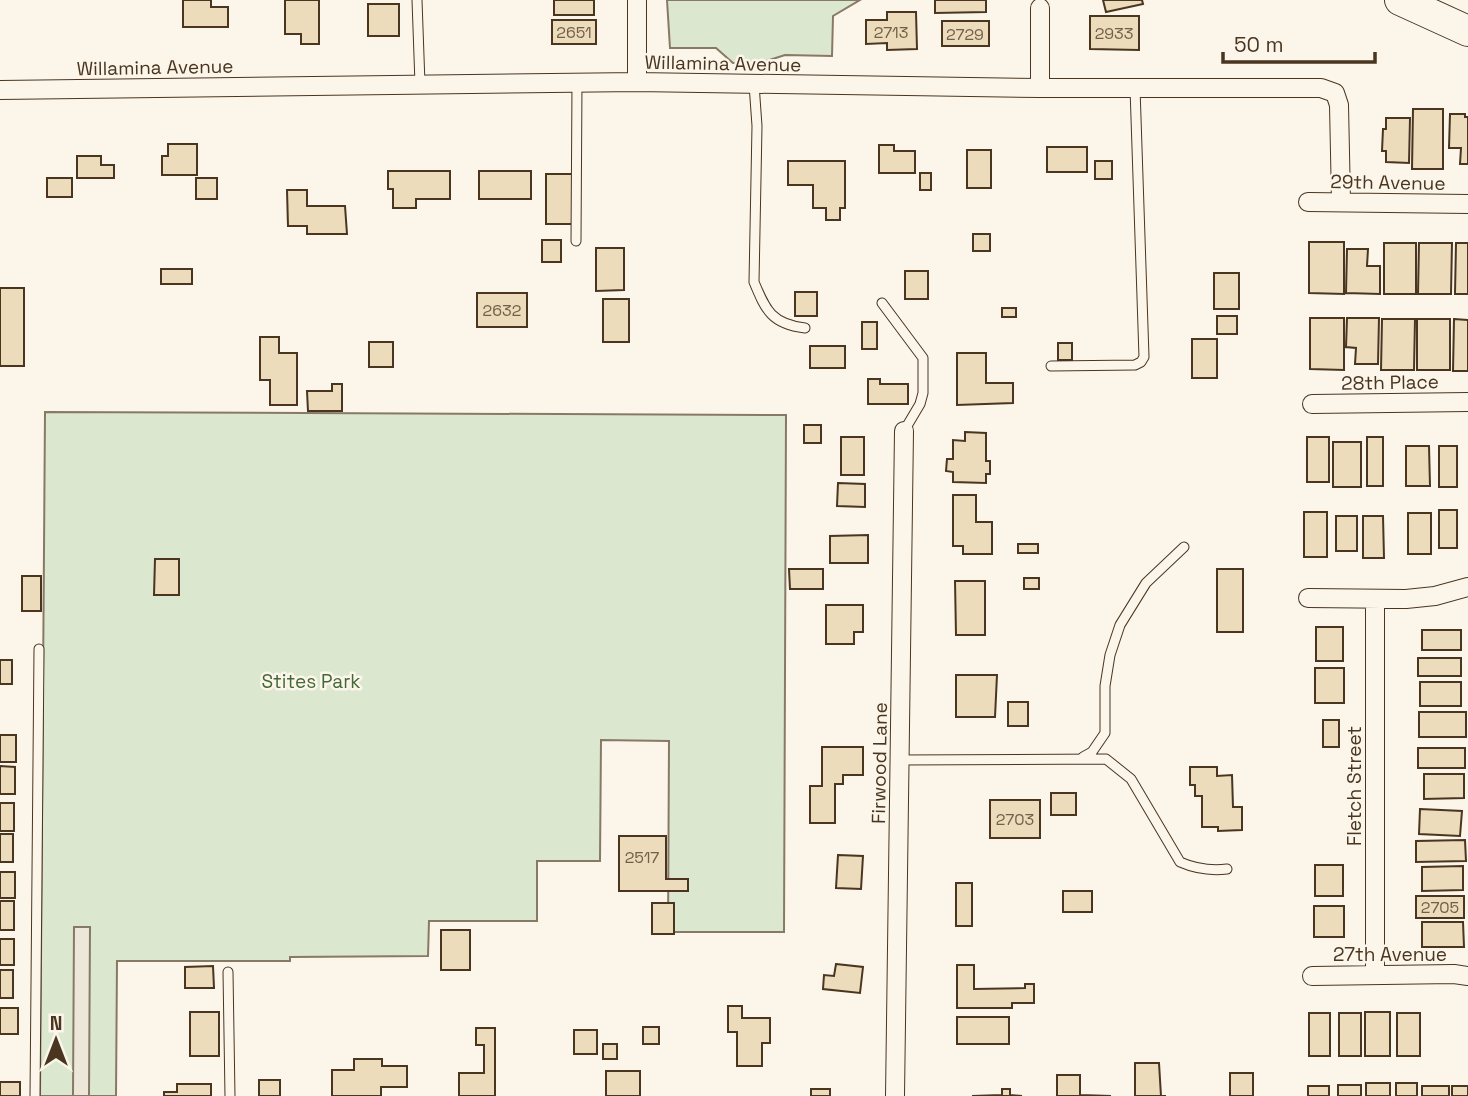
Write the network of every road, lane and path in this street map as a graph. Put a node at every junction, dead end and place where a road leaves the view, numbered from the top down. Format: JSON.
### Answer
{"nodes":[{"id":1,"x":417,"y":0,"type":"edge"},
{"id":2,"x":637,"y":0,"type":"edge"},
{"id":3,"x":1400,"y":0,"type":"edge"},
{"id":4,"x":1040,"y":8,"type":"dead end"},
{"id":5,"x":1468,"y":31,"type":"edge"},
{"id":6,"x":637,"y":82,"type":"junction"},
{"id":7,"x":577,"y":83,"type":"junction"},
{"id":8,"x":420,"y":84,"type":"junction"},
{"id":9,"x":754,"y":84,"type":"junction"},
{"id":10,"x":1040,"y":88,"type":"junction"},
{"id":11,"x":1135,"y":88,"type":"junction"},
{"id":12,"x":0,"y":90,"type":"edge"},
{"id":13,"x":1341,"y":201,"type":"junction"},
{"id":14,"x":1308,"y":202,"type":"dead end"},
{"id":15,"x":1468,"y":204,"type":"edge"},
{"id":16,"x":576,"y":241,"type":"dead end"},
{"id":17,"x":882,"y":303,"type":"dead end"},
{"id":18,"x":805,"y":328,"type":"dead end"},
{"id":19,"x":1051,"y":366,"type":"dead end"},
{"id":20,"x":1468,"y":402,"type":"edge"},
{"id":21,"x":1312,"y":404,"type":"dead end"},
{"id":22,"x":904,"y":431,"type":"joint"},
{"id":23,"x":1184,"y":547,"type":"dead end"},
{"id":24,"x":1468,"y":587,"type":"edge"},
{"id":25,"x":1308,"y":598,"type":"dead end"},
{"id":26,"x":1375,"y":599,"type":"junction"},
{"id":27,"x":38,"y":649,"type":"dead end"},
{"id":28,"x":1082,"y":758,"type":"junction"},
{"id":29,"x":900,"y":760,"type":"junction"},
{"id":30,"x":1227,"y":869,"type":"dead end"},
{"id":31,"x":228,"y":972,"type":"dead end"},
{"id":32,"x":1375,"y":974,"type":"junction"},
{"id":33,"x":1312,"y":976,"type":"dead end"},
{"id":34,"x":1468,"y":976,"type":"edge"},
{"id":35,"x":35,"y":1096,"type":"edge"},
{"id":36,"x":230,"y":1096,"type":"edge"},
{"id":37,"x":895,"y":1096,"type":"edge"}],
"edges":[{"from":1,"to":8,"type":"lane"},
{"from":2,"to":6,"type":"street"},
{"from":3,"to":5,"type":"main road"},
{"from":4,"to":10,"type":"street"},
{"from":6,"to":7,"type":"street","name":"Willamina Avenue"},
{"from":6,"to":9,"type":"street","name":"Willamina Avenue"},
{"from":7,"to":8,"type":"street","name":"Willamina Avenue"},
{"from":7,"to":16,"type":"lane"},
{"from":8,"to":12,"type":"street","name":"Willamina Avenue"},
{"from":9,"to":10,"type":"street","name":"Willamina Avenue"},
{"from":9,"to":18,"type":"lane"},
{"from":10,"to":11,"type":"street","name":"Willamina Avenue"},
{"from":11,"to":13,"type":"street","name":"Willamina Avenue"},
{"from":11,"to":19,"type":"lane"},
{"from":13,"to":14,"type":"street","name":"29th Avenue"},
{"from":13,"to":15,"type":"street","name":"29th Avenue"},
{"from":17,"to":22,"type":"lane"},
{"from":20,"to":21,"type":"street","name":"28th Place"},
{"from":22,"to":29,"type":"street","name":"Firwood Lane"},
{"from":23,"to":28,"type":"lane"},
{"from":24,"to":26,"type":"street"},
{"from":25,"to":26,"type":"street"},
{"from":26,"to":32,"type":"street","name":"Fletch Street"},
{"from":27,"to":35,"type":"lane"},
{"from":28,"to":29,"type":"lane"},
{"from":28,"to":30,"type":"lane"},
{"from":29,"to":37,"type":"street","name":"Firwood Lane"},
{"from":31,"to":36,"type":"lane"},
{"from":32,"to":33,"type":"street","name":"27th Avenue"},
{"from":32,"to":34,"type":"street","name":"27th Avenue"}]}
